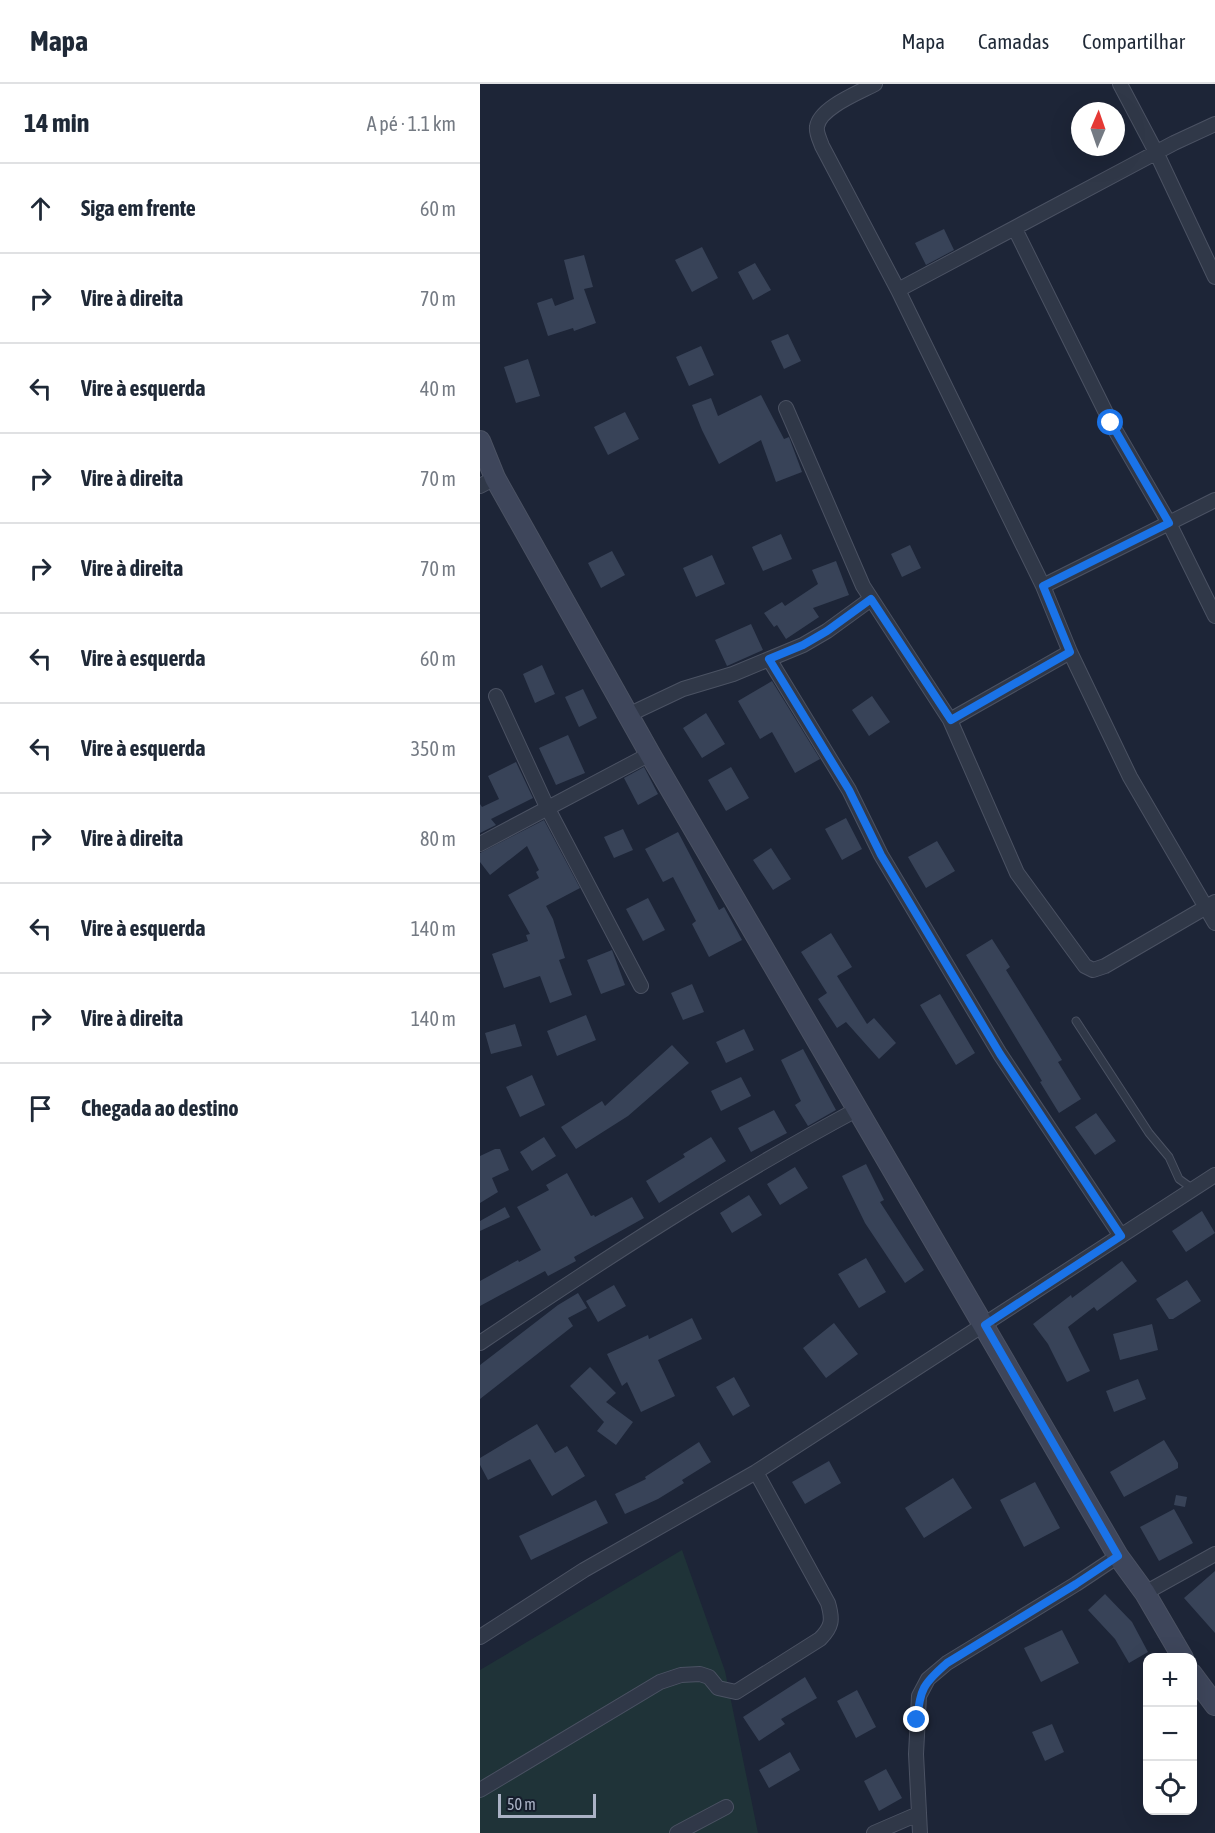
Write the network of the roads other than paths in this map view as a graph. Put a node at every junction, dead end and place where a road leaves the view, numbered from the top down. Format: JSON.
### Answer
{"nodes":[{"id":1,"x":875,"y":84,"type":"edge"},
{"id":2,"x":1120,"y":84,"type":"edge"},
{"id":3,"x":1215,"y":124,"type":"edge"},
{"id":4,"x":1157,"y":154,"type":"junction"},
{"id":5,"x":1015,"y":229,"type":"junction"},
{"id":6,"x":1215,"y":277,"type":"edge"},
{"id":7,"x":898,"y":290,"type":"junction"},
{"id":8,"x":786,"y":408,"type":"dead end"},
{"id":9,"x":480,"y":441,"type":"edge"},
{"id":10,"x":488,"y":482,"type":"edge"},
{"id":11,"x":1215,"y":500,"type":"edge"},
{"id":12,"x":1169,"y":523,"type":"junction"},
{"id":13,"x":1043,"y":586,"type":"junction"},
{"id":14,"x":871,"y":599,"type":"junction"},
{"id":15,"x":1215,"y":616,"type":"edge"},
{"id":16,"x":1070,"y":652,"type":"junction"},
{"id":17,"x":769,"y":659,"type":"junction"},
{"id":18,"x":496,"y":696,"type":"dead end"},
{"id":19,"x":628,"y":715,"type":"junction"},
{"id":20,"x":951,"y":720,"type":"junction"},
{"id":21,"x":650,"y":754,"type":"junction"},
{"id":22,"x":547,"y":807,"type":"junction"},
{"id":23,"x":480,"y":844,"type":"edge"},
{"id":24,"x":1211,"y":905,"type":"edge"},
{"id":25,"x":1215,"y":923,"type":"edge"},
{"id":26,"x":641,"y":986,"type":"dead end"},
{"id":27,"x":1076,"y":1021,"type":"dead end"},
{"id":28,"x":858,"y":1109,"type":"junction"},
{"id":29,"x":1215,"y":1175,"type":"edge"},
{"id":30,"x":1193,"y":1189,"type":"junction"},
{"id":31,"x":1121,"y":1236,"type":"junction"},
{"id":32,"x":985,"y":1325,"type":"junction"},
{"id":33,"x":480,"y":1343,"type":"edge"},
{"id":34,"x":756,"y":1472,"type":"junction"},
{"id":35,"x":1215,"y":1554,"type":"edge"},
{"id":36,"x":1118,"y":1556,"type":"junction"},
{"id":37,"x":1145,"y":1593,"type":"junction"},
{"id":38,"x":480,"y":1637,"type":"edge"},
{"id":39,"x":1180,"y":1653,"type":"edge"},
{"id":40,"x":1197,"y":1681,"type":"edge"},
{"id":41,"x":1215,"y":1705,"type":"edge"},
{"id":42,"x":480,"y":1790,"type":"edge"},
{"id":43,"x":726,"y":1807,"type":"dead end"},
{"id":44,"x":918,"y":1814,"type":"junction"},
{"id":45,"x":677,"y":1833,"type":"edge"},
{"id":46,"x":874,"y":1833,"type":"edge"},
{"id":47,"x":920,"y":1833,"type":"edge"}],
"edges":[{"from":1,"to":7,"type":"street"},
{"from":2,"to":4,"type":"street"},
{"from":3,"to":4,"type":"street"},
{"from":4,"to":5,"type":"street"},
{"from":4,"to":6,"type":"street"},
{"from":5,"to":7,"type":"street"},
{"from":5,"to":12,"type":"street"},
{"from":7,"to":13,"type":"street"},
{"from":8,"to":14,"type":"street"},
{"from":9,"to":10,"type":"street"},
{"from":10,"to":19,"type":"street"},
{"from":11,"to":12,"type":"street"},
{"from":12,"to":13,"type":"street"},
{"from":12,"to":15,"type":"street"},
{"from":13,"to":16,"type":"street"},
{"from":14,"to":17,"type":"street"},
{"from":14,"to":20,"type":"street"},
{"from":16,"to":20,"type":"street"},
{"from":16,"to":24,"type":"street"},
{"from":17,"to":19,"type":"street"},
{"from":17,"to":31,"type":"street"},
{"from":18,"to":22,"type":"street"},
{"from":19,"to":21,"type":"street"},
{"from":20,"to":24,"type":"street"},
{"from":21,"to":22,"type":"street"},
{"from":21,"to":28,"type":"street"},
{"from":22,"to":23,"type":"street"},
{"from":22,"to":26,"type":"street"},
{"from":24,"to":25,"type":"street"},
{"from":27,"to":30,"type":"lane"},
{"from":28,"to":32,"type":"street"},
{"from":28,"to":33,"type":"street"},
{"from":29,"to":30,"type":"street"},
{"from":30,"to":31,"type":"street"},
{"from":31,"to":32,"type":"street"},
{"from":32,"to":34,"type":"street"},
{"from":32,"to":36,"type":"street"},
{"from":34,"to":38,"type":"street"},
{"from":34,"to":42,"type":"street"},
{"from":35,"to":37,"type":"street"},
{"from":36,"to":37,"type":"street"},
{"from":36,"to":44,"type":"street"},
{"from":37,"to":39,"type":"street"},
{"from":40,"to":41,"type":"street"},
{"from":43,"to":45,"type":"street"},
{"from":44,"to":46,"type":"street"},
{"from":44,"to":47,"type":"street"}]}
